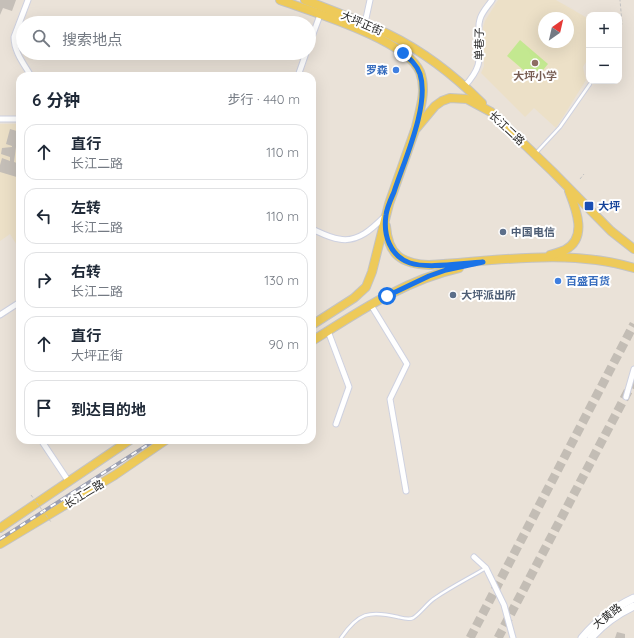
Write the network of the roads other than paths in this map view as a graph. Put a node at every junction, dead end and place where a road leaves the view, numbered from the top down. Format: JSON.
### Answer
{"nodes":[{"id":1,"x":28,"y":0,"type":"edge"},
{"id":2,"x":280,"y":0,"type":"edge"},
{"id":3,"x":305,"y":0,"type":"edge"},
{"id":4,"x":370,"y":0,"type":"edge"},
{"id":5,"x":492,"y":0,"type":"edge"},
{"id":6,"x":320,"y":15,"type":"junction"},
{"id":7,"x":22,"y":16,"type":"edge"},
{"id":8,"x":365,"y":23,"type":"junction"},
{"id":9,"x":316,"y":26,"type":"edge"},
{"id":10,"x":16,"y":32,"type":"edge"},
{"id":11,"x":16,"y":48,"type":"edge"},
{"id":12,"x":21,"y":60,"type":"edge"},
{"id":13,"x":304,"y":60,"type":"edge"},
{"id":14,"x":29,"y":72,"type":"edge"},
{"id":15,"x":299,"y":72,"type":"edge"},
{"id":16,"x":590,"y":84,"type":"dead end"},
{"id":17,"x":464,"y":87,"type":"junction"},
{"id":18,"x":491,"y":112,"type":"junction"},
{"id":19,"x":0,"y":119,"type":"edge"},
{"id":20,"x":16,"y":119,"type":"edge"},
{"id":21,"x":415,"y":130,"type":"junction"},
{"id":22,"x":535,"y":154,"type":"junction"},
{"id":23,"x":569,"y":188,"type":"junction"},
{"id":24,"x":386,"y":215,"type":"junction"},
{"id":25,"x":316,"y":231,"type":"edge"},
{"id":26,"x":634,"y":249,"type":"edge"},
{"id":27,"x":545,"y":257,"type":"junction"},
{"id":28,"x":483,"y":262,"type":"junction"},
{"id":29,"x":634,"y":268,"type":"edge"},
{"id":30,"x":16,"y":305,"type":"edge"},
{"id":31,"x":371,"y":305,"type":"junction"},
{"id":32,"x":0,"y":315,"type":"edge"},
{"id":33,"x":316,"y":322,"type":"edge"},
{"id":34,"x":328,"y":331,"type":"junction"},
{"id":35,"x":316,"y":338,"type":"edge"},
{"id":36,"x":634,"y":369,"type":"edge"},
{"id":37,"x":626,"y":397,"type":"dead end"},
{"id":38,"x":336,"y":424,"type":"dead end"},
{"id":39,"x":44,"y":444,"type":"edge"},
{"id":40,"x":124,"y":444,"type":"edge"},
{"id":41,"x":160,"y":444,"type":"edge"},
{"id":42,"x":69,"y":482,"type":"junction"},
{"id":43,"x":406,"y":491,"type":"dead end"},
{"id":44,"x":0,"y":528,"type":"edge"},
{"id":45,"x":0,"y":544,"type":"edge"},
{"id":46,"x":474,"y":557,"type":"dead end"},
{"id":47,"x":486,"y":568,"type":"junction"},
{"id":48,"x":634,"y":598,"type":"edge"},
{"id":49,"x":634,"y":606,"type":"edge"},
{"id":50,"x":341,"y":638,"type":"edge"},
{"id":51,"x":513,"y":638,"type":"edge"},
{"id":52,"x":582,"y":638,"type":"edge"},
{"id":53,"x":591,"y":638,"type":"edge"}],
"edges":[{"from":1,"to":7,"type":"street"},
{"from":2,"to":6,"type":"main road","name":"大坪正街"},
{"from":3,"to":8,"type":"main road","name":"大坪正街"},
{"from":4,"to":8,"type":"street"},
{"from":5,"to":17,"type":"street","name":"单巷子"},
{"from":6,"to":9,"type":"street"},
{"from":6,"to":21,"type":"main road","name":"大坪正街"},
{"from":8,"to":17,"type":"main road","name":"大坪正街"},
{"from":10,"to":11,"type":"street"},
{"from":12,"to":14,"type":"street"},
{"from":13,"to":15,"type":"street"},
{"from":16,"to":22,"type":"lane"},
{"from":17,"to":18,"type":"main road","name":"大坪正街"},
{"from":18,"to":21,"type":"main road","name":"长江二路"},
{"from":18,"to":22,"type":"main road","name":"长江二路"},
{"from":19,"to":20,"type":"street"},
{"from":21,"to":24,"type":"main road","name":"长江二路"},
{"from":22,"to":23,"type":"main road","name":"长江二路"},
{"from":23,"to":26,"type":"main road","name":"长江二路"},
{"from":23,"to":27,"type":"main road","name":"长江二路"},
{"from":24,"to":25,"type":"street"},
{"from":24,"to":28,"type":"main road","name":"长江二路"},
{"from":24,"to":33,"type":"main road","name":"长江二路"},
{"from":27,"to":28,"type":"main road","name":"长江二路"},
{"from":27,"to":29,"type":"main road","name":"长江二路"},
{"from":28,"to":31,"type":"main road","name":"长江二路"},
{"from":30,"to":32,"type":"street"},
{"from":31,"to":34,"type":"main road","name":"长江二路"},
{"from":31,"to":43,"type":"street"},
{"from":34,"to":35,"type":"main road","name":"长江二路"},
{"from":34,"to":38,"type":"street"},
{"from":36,"to":37,"type":"street"},
{"from":39,"to":42,"type":"street"},
{"from":40,"to":42,"type":"main road","name":"长江二路"},
{"from":41,"to":45,"type":"main road","name":"长江二路"},
{"from":42,"to":44,"type":"main road","name":"长江二路"},
{"from":46,"to":47,"type":"street"},
{"from":47,"to":50,"type":"lane"},
{"from":47,"to":51,"type":"street"},
{"from":48,"to":52,"type":"main road","name":"大黄路"},
{"from":49,"to":53,"type":"main road","name":"大黄路"}]}
